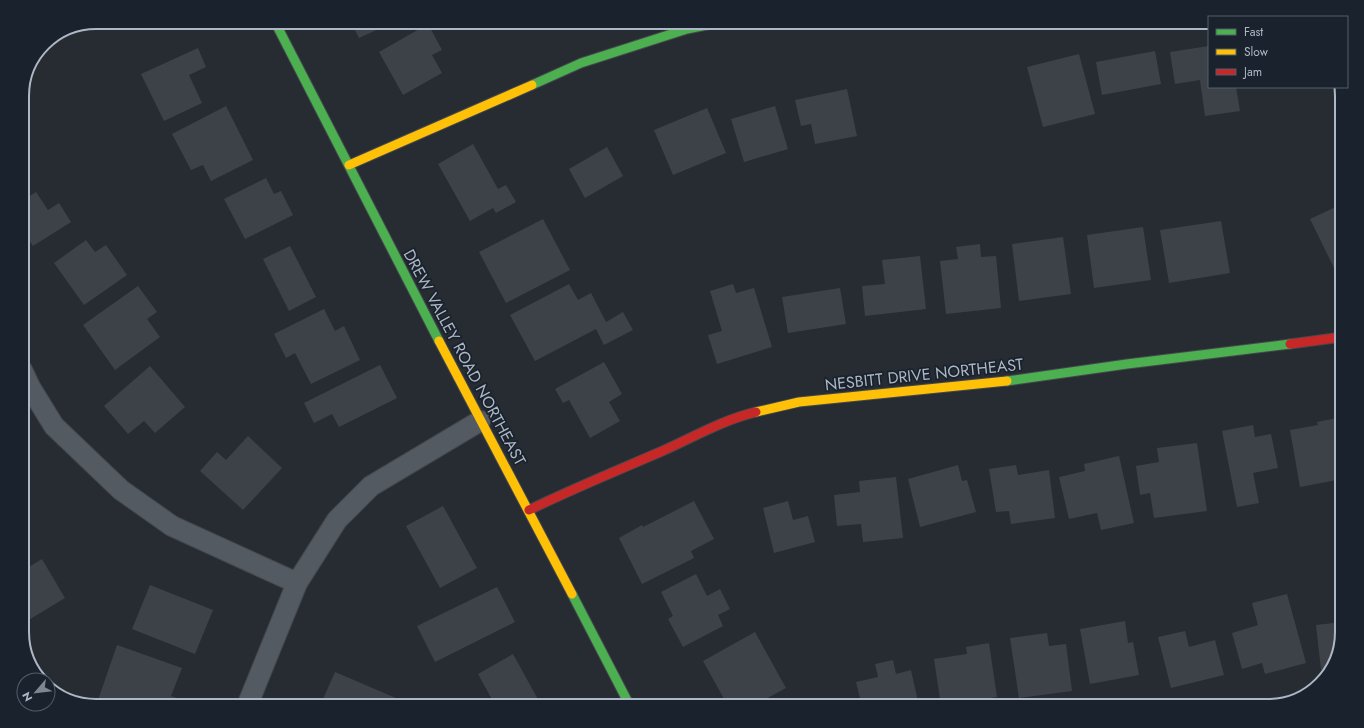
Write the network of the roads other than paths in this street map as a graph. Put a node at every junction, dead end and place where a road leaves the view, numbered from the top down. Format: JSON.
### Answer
{"nodes":[{"id":1,"x":279,"y":29,"type":"edge"},
{"id":2,"x":687,"y":29,"type":"edge"},
{"id":3,"x":349,"y":165,"type":"junction"},
{"id":4,"x":1335,"y":338,"type":"edge"},
{"id":5,"x":29,"y":385,"type":"edge"},
{"id":6,"x":480,"y":421,"type":"junction"},
{"id":7,"x":529,"y":510,"type":"junction"},
{"id":8,"x":297,"y":583,"type":"junction"},
{"id":9,"x":250,"y":699,"type":"edge"},
{"id":10,"x":626,"y":699,"type":"edge"}],
"edges":[{"from":1,"to":3,"type":"street","name":"DREW VALLEY ROAD NORTHEAST"},
{"from":2,"to":3,"type":"street"},
{"from":3,"to":6,"type":"street","name":"DREW VALLEY ROAD NORTHEAST"},
{"from":4,"to":7,"type":"street","name":"NESBITT DRIVE NORTHEAST"},
{"from":5,"to":8,"type":"street"},
{"from":6,"to":7,"type":"street","name":"DREW VALLEY ROAD NORTHEAST"},
{"from":6,"to":8,"type":"street"},
{"from":7,"to":10,"type":"street","name":"DREW VALLEY ROAD NORTHEAST"},
{"from":8,"to":9,"type":"street"}]}
